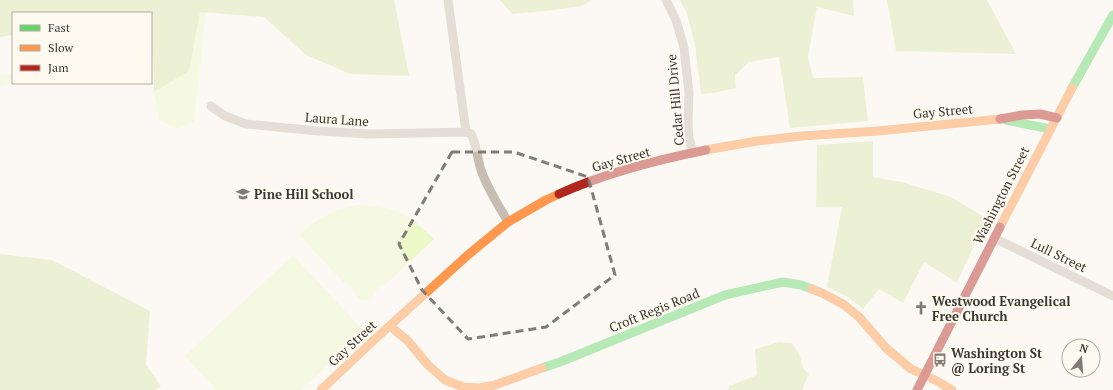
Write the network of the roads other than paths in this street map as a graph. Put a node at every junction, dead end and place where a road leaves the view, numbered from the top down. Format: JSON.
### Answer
{"nodes":[{"id":1,"x":448,"y":0,"type":"edge"},
{"id":2,"x":666,"y":0,"type":"edge"},
{"id":3,"x":1113,"y":15,"type":"edge"},
{"id":4,"x":211,"y":106,"type":"dead end"},
{"id":5,"x":1057,"y":118,"type":"junction"},
{"id":6,"x":999,"y":119,"type":"junction"},
{"id":7,"x":1050,"y":129,"type":"junction"},
{"id":8,"x":466,"y":132,"type":"junction"},
{"id":9,"x":693,"y":153,"type":"junction"},
{"id":10,"x":508,"y":222,"type":"junction"},
{"id":11,"x":994,"y":238,"type":"junction"},
{"id":12,"x":1113,"y":296,"type":"edge"},
{"id":13,"x":390,"y":326,"type":"junction"},
{"id":14,"x":924,"y":376,"type":"junction"},
{"id":15,"x":321,"y":390,"type":"edge"},
{"id":16,"x":917,"y":390,"type":"edge"},
{"id":17,"x":952,"y":390,"type":"edge"}],
"edges":[{"from":1,"to":8,"type":"street"},
{"from":2,"to":9,"type":"street","name":"Cedar Hill Drive"},
{"from":3,"to":5,"type":"street","name":"Washington Street"},
{"from":4,"to":8,"type":"street","name":"Laura Lane"},
{"from":5,"to":6,"type":"street","name":"Gay Street"},
{"from":5,"to":7,"type":"street","name":"Washington Street"},
{"from":6,"to":7,"type":"street","name":"Gay Street"},
{"from":6,"to":9,"type":"street","name":"Gay Street"},
{"from":7,"to":11,"type":"street","name":"Washington Street"},
{"from":8,"to":10,"type":"street"},
{"from":9,"to":10,"type":"street","name":"Gay Street"},
{"from":10,"to":13,"type":"street","name":"Gay Street"},
{"from":11,"to":12,"type":"street","name":"Lull Street"},
{"from":11,"to":14,"type":"street","name":"Washington Street"},
{"from":13,"to":14,"type":"street","name":"Croft Regis Road"},
{"from":13,"to":15,"type":"street","name":"Gay Street"},
{"from":14,"to":16,"type":"street","name":"Washington Street"},
{"from":14,"to":17,"type":"street","name":"Croft Regis Road"}]}
